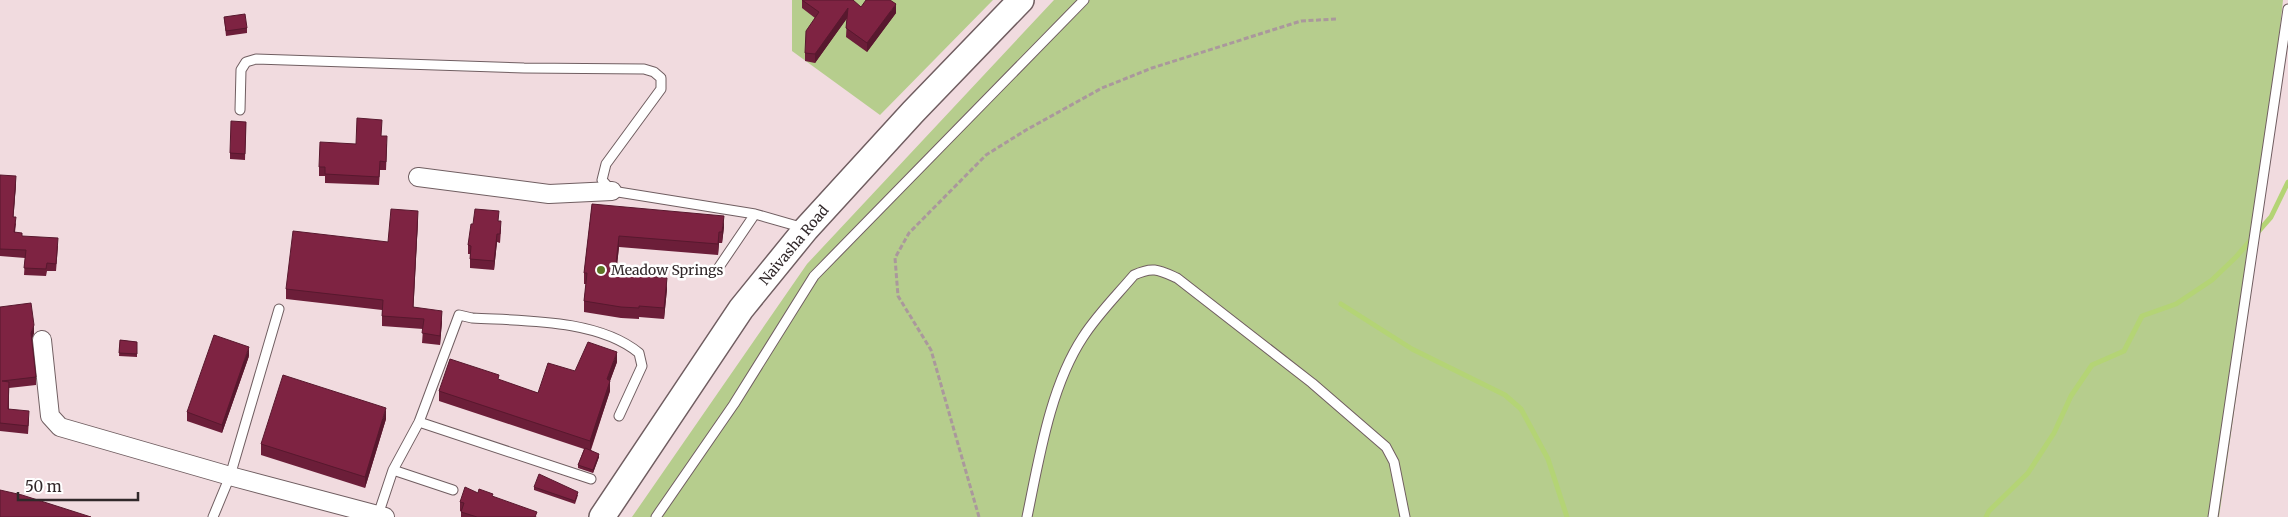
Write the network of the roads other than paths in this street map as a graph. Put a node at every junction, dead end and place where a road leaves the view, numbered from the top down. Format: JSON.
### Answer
{"nodes":[{"id":1,"x":1021,"y":0,"type":"edge"},
{"id":2,"x":1084,"y":0,"type":"edge"},
{"id":3,"x":2288,"y":9,"type":"edge"},
{"id":4,"x":240,"y":110,"type":"dead end"},
{"id":5,"x":418,"y":177,"type":"dead end"},
{"id":6,"x":612,"y":191,"type":"junction"},
{"id":7,"x":755,"y":214,"type":"junction"},
{"id":8,"x":806,"y":229,"type":"junction"},
{"id":9,"x":719,"y":267,"type":"dead end"},
{"id":10,"x":279,"y":309,"type":"dead end"},
{"id":11,"x":42,"y":340,"type":"dead end"},
{"id":12,"x":619,"y":416,"type":"dead end"},
{"id":13,"x":418,"y":422,"type":"junction"},
{"id":14,"x":393,"y":470,"type":"junction"},
{"id":15,"x":230,"y":476,"type":"junction"},
{"id":16,"x":591,"y":479,"type":"dead end"},
{"id":17,"x":453,"y":490,"type":"dead end"},
{"id":18,"x":382,"y":516,"type":"edge"},
{"id":19,"x":213,"y":517,"type":"edge"},
{"id":20,"x":602,"y":517,"type":"edge"},
{"id":21,"x":656,"y":517,"type":"edge"},
{"id":22,"x":1027,"y":517,"type":"edge"},
{"id":23,"x":1405,"y":517,"type":"edge"},
{"id":24,"x":2213,"y":517,"type":"edge"}],
"edges":[{"from":1,"to":8,"type":"main road","name":"Naivasha Road"},
{"from":2,"to":21,"type":"lane"},
{"from":3,"to":24,"type":"lane"},
{"from":4,"to":6,"type":"lane"},
{"from":5,"to":6,"type":"street"},
{"from":6,"to":7,"type":"lane"},
{"from":7,"to":8,"type":"lane"},
{"from":7,"to":9,"type":"lane"},
{"from":8,"to":20,"type":"main road","name":"Naivasha Road"},
{"from":10,"to":15,"type":"lane"},
{"from":11,"to":15,"type":"street"},
{"from":12,"to":13,"type":"lane"},
{"from":13,"to":14,"type":"lane"},
{"from":13,"to":16,"type":"lane"},
{"from":14,"to":17,"type":"lane"},
{"from":14,"to":18,"type":"lane"},
{"from":15,"to":18,"type":"street"},
{"from":15,"to":19,"type":"lane"},
{"from":22,"to":23,"type":"lane"}]}
